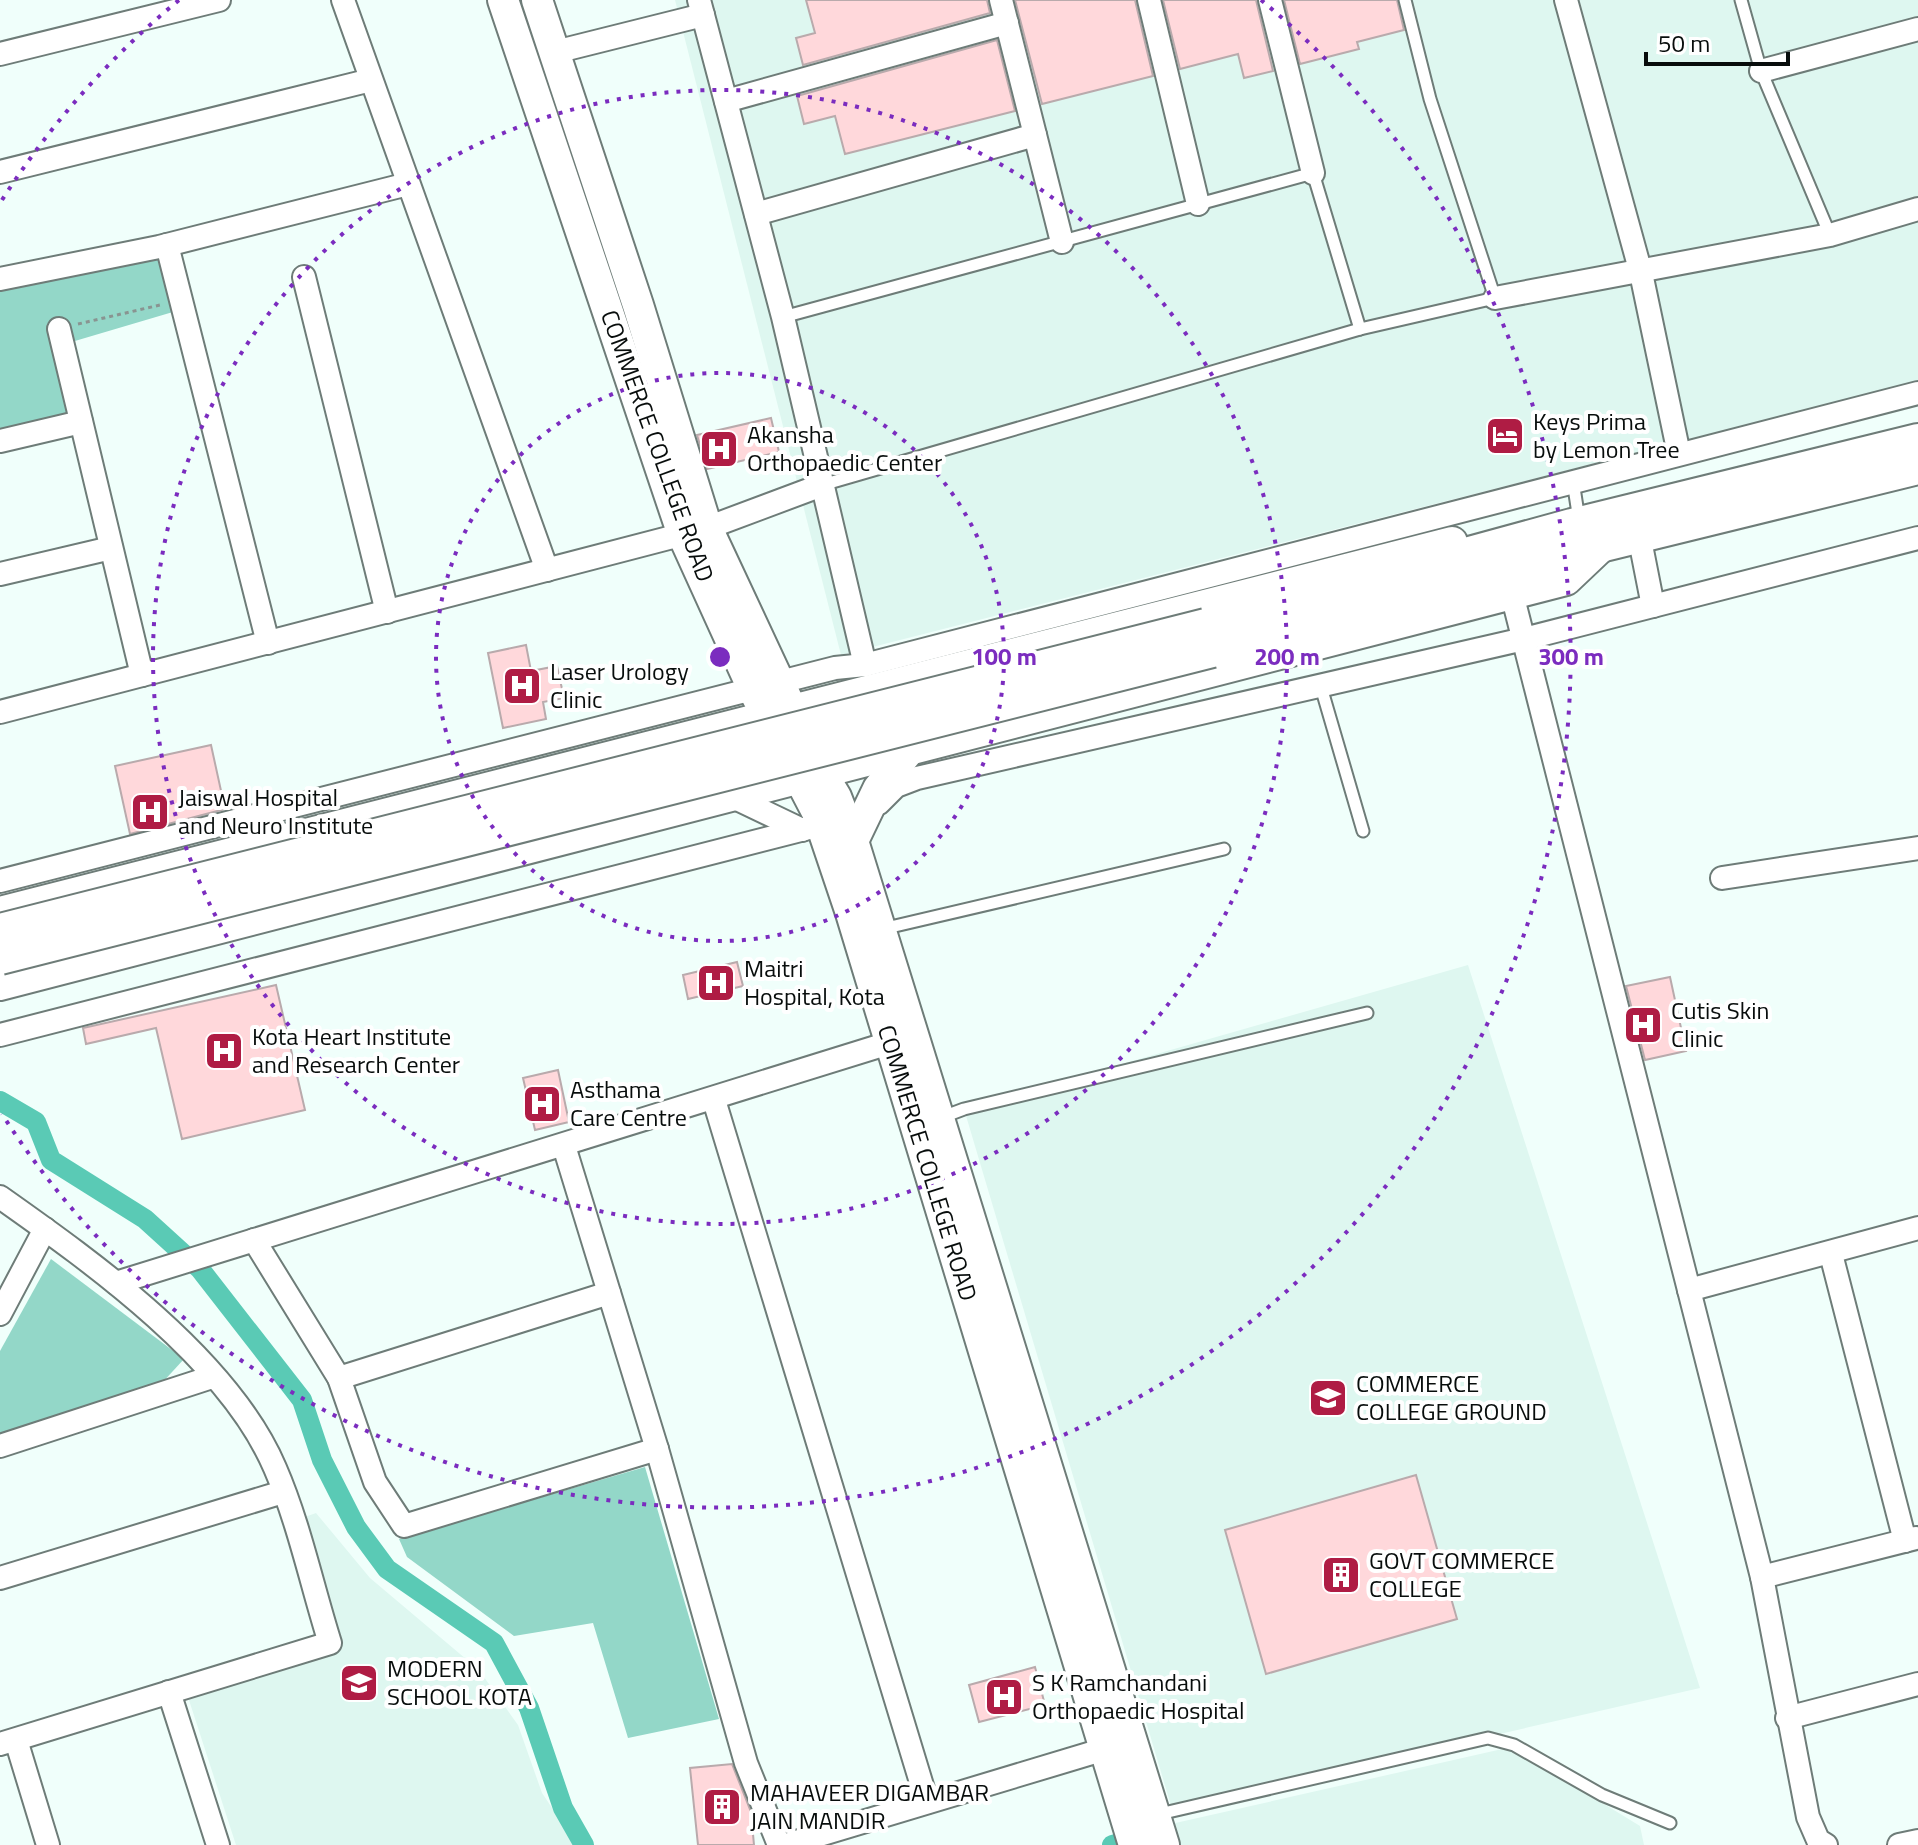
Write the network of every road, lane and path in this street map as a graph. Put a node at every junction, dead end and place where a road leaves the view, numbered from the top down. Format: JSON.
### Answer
{"nodes":[{"id":1,"x":219,"y":0,"type":"edge"},
{"id":2,"x":343,"y":0,"type":"edge"},
{"id":3,"x":503,"y":0,"type":"edge"},
{"id":4,"x":537,"y":0,"type":"edge"},
{"id":5,"x":1001,"y":0,"type":"edge"},
{"id":6,"x":1149,"y":0,"type":"edge"},
{"id":7,"x":1270,"y":0,"type":"edge"},
{"id":8,"x":1405,"y":0,"type":"edge"},
{"id":9,"x":1566,"y":0,"type":"edge"},
{"id":10,"x":1741,"y":0,"type":"edge"},
{"id":11,"x":701,"y":8,"type":"edge"},
{"id":12,"x":148,"y":9,"type":"edge"},
{"id":13,"x":1007,"y":23,"type":"junction"},
{"id":14,"x":1918,"y":29,"type":"edge"},
{"id":15,"x":555,"y":52,"type":"junction"},
{"id":16,"x":0,"y":54,"type":"edge"},
{"id":17,"x":1761,"y":71,"type":"junction"},
{"id":18,"x":371,"y":80,"type":"junction"},
{"id":19,"x":726,"y":101,"type":"junction"},
{"id":20,"x":1035,"y":135,"type":"junction"},
{"id":21,"x":0,"y":172,"type":"edge"},
{"id":22,"x":1313,"y":173,"type":"junction"},
{"id":23,"x":408,"y":184,"type":"junction"},
{"id":24,"x":1198,"y":204,"type":"junction"},
{"id":25,"x":1918,"y":209,"type":"edge"},
{"id":26,"x":756,"y":214,"type":"junction"},
{"id":27,"x":1830,"y":235,"type":"junction"},
{"id":28,"x":1062,"y":242,"type":"junction"},
{"id":29,"x":167,"y":245,"type":"junction"},
{"id":30,"x":1641,"y":273,"type":"junction"},
{"id":31,"x":304,"y":277,"type":"dead end"},
{"id":32,"x":0,"y":279,"type":"edge"},
{"id":33,"x":1495,"y":298,"type":"junction"},
{"id":34,"x":168,"y":303,"type":"dead end"},
{"id":35,"x":783,"y":317,"type":"junction"},
{"id":36,"x":59,"y":329,"type":"joint"},
{"id":37,"x":1360,"y":329,"type":"junction"},
{"id":38,"x":1918,"y":393,"type":"edge"},
{"id":39,"x":81,"y":422,"type":"junction"},
{"id":40,"x":0,"y":441,"type":"edge"},
{"id":41,"x":1918,"y":441,"type":"edge"},
{"id":42,"x":1679,"y":454,"type":"junction"},
{"id":43,"x":1918,"y":467,"type":"edge"},
{"id":44,"x":1573,"y":481,"type":"junction"},
{"id":45,"x":822,"y":485,"type":"junction"},
{"id":46,"x":695,"y":532,"type":"junction"},
{"id":47,"x":1585,"y":532,"type":"junction"},
{"id":48,"x":1639,"y":535,"type":"junction"},
{"id":49,"x":1918,"y":538,"type":"edge"},
{"id":50,"x":111,"y":548,"type":"junction"},
{"id":51,"x":547,"y":570,"type":"junction"},
{"id":52,"x":0,"y":574,"type":"edge"},
{"id":53,"x":1513,"y":598,"type":"junction"},
{"id":54,"x":1653,"y":606,"type":"junction"},
{"id":55,"x":387,"y":612,"type":"junction"},
{"id":56,"x":1522,"y":632,"type":"junction"},
{"id":57,"x":1209,"y":638,"type":"junction"},
{"id":58,"x":268,"y":643,"type":"junction"},
{"id":59,"x":865,"y":665,"type":"junction"},
{"id":60,"x":142,"y":675,"type":"junction"},
{"id":61,"x":767,"y":686,"type":"junction"},
{"id":62,"x":1321,"y":687,"type":"junction"},
{"id":63,"x":690,"y":706,"type":"junction"},
{"id":64,"x":0,"y":712,"type":"edge"},
{"id":65,"x":781,"y":714,"type":"junction"},
{"id":66,"x":700,"y":734,"type":"junction"},
{"id":67,"x":902,"y":758,"type":"junction"},
{"id":68,"x":810,"y":774,"type":"junction"},
{"id":69,"x":729,"y":795,"type":"junction"},
{"id":70,"x":843,"y":822,"type":"junction"},
{"id":71,"x":1363,"y":831,"type":"dead end"},
{"id":72,"x":1918,"y":848,"type":"edge"},
{"id":73,"x":1224,"y":849,"type":"dead end"},
{"id":74,"x":1722,"y":878,"type":"dead end"},
{"id":75,"x":0,"y":881,"type":"edge"},
{"id":76,"x":0,"y":912,"type":"edge"},
{"id":77,"x":880,"y":930,"type":"junction"},
{"id":78,"x":0,"y":931,"type":"edge"},
{"id":79,"x":0,"y":957,"type":"edge"},
{"id":80,"x":0,"y":985,"type":"edge"},
{"id":81,"x":1367,"y":1013,"type":"dead end"},
{"id":82,"x":0,"y":1035,"type":"edge"},
{"id":83,"x":902,"y":1039,"type":"junction"},
{"id":84,"x":714,"y":1100,"type":"junction"},
{"id":85,"x":938,"y":1119,"type":"junction"},
{"id":86,"x":564,"y":1146,"type":"junction"},
{"id":87,"x":0,"y":1197,"type":"edge"},
{"id":88,"x":1918,"y":1228,"type":"edge"},
{"id":89,"x":45,"y":1229,"type":"junction"},
{"id":90,"x":254,"y":1240,"type":"junction"},
{"id":91,"x":1831,"y":1254,"type":"junction"},
{"id":92,"x":116,"y":1283,"type":"junction"},
{"id":93,"x":1689,"y":1290,"type":"junction"},
{"id":94,"x":609,"y":1293,"type":"junction"},
{"id":95,"x":0,"y":1314,"type":"edge"},
{"id":96,"x":212,"y":1377,"type":"junction"},
{"id":97,"x":339,"y":1378,"type":"junction"},
{"id":98,"x":0,"y":1446,"type":"edge"},
{"id":99,"x":657,"y":1449,"type":"junction"},
{"id":100,"x":283,"y":1492,"type":"junction"},
{"id":101,"x":1912,"y":1539,"type":"edge"},
{"id":102,"x":1762,"y":1577,"type":"junction"},
{"id":103,"x":0,"y":1578,"type":"edge"},
{"id":104,"x":1918,"y":1684,"type":"edge"},
{"id":105,"x":169,"y":1692,"type":"junction"},
{"id":106,"x":1787,"y":1718,"type":"junction"},
{"id":107,"x":8,"y":1742,"type":"edge"},
{"id":108,"x":1105,"y":1749,"type":"junction"},
{"id":109,"x":927,"y":1802,"type":"junction"},
{"id":110,"x":1155,"y":1815,"type":"junction"},
{"id":111,"x":1670,"y":1823,"type":"dead end"},
{"id":112,"x":1918,"y":1841,"type":"edge"},
{"id":113,"x":1821,"y":1843,"type":"edge"},
{"id":114,"x":48,"y":1845,"type":"edge"},
{"id":115,"x":218,"y":1845,"type":"edge"},
{"id":116,"x":779,"y":1845,"type":"edge"},
{"id":117,"x":786,"y":1845,"type":"edge"},
{"id":118,"x":1134,"y":1845,"type":"edge"},
{"id":119,"x":1164,"y":1845,"type":"edge"},
{"id":120,"x":1899,"y":1845,"type":"edge"}],
"edges":[{"from":1,"to":12,"type":"street"},
{"from":2,"to":18,"type":"street"},
{"from":3,"to":46,"type":"street","name":"COMMERCE COLLEGE ROAD"},
{"from":4,"to":15,"type":"street"},
{"from":5,"to":13,"type":"street"},
{"from":6,"to":24,"type":"street"},
{"from":7,"to":22,"type":"street"},
{"from":8,"to":33,"type":"lane"},
{"from":9,"to":30,"type":"street"},
{"from":10,"to":17,"type":"lane"},
{"from":11,"to":15,"type":"street"},
{"from":11,"to":19,"type":"street"},
{"from":12,"to":16,"type":"street"},
{"from":13,"to":19,"type":"street"},
{"from":13,"to":20,"type":"street"},
{"from":14,"to":17,"type":"street"},
{"from":15,"to":46,"type":"street"},
{"from":17,"to":27,"type":"lane"},
{"from":18,"to":21,"type":"street"},
{"from":18,"to":23,"type":"street"},
{"from":19,"to":26,"type":"street"},
{"from":20,"to":26,"type":"street"},
{"from":20,"to":28,"type":"street"},
{"from":22,"to":24,"type":"lane"},
{"from":22,"to":37,"type":"lane"},
{"from":23,"to":29,"type":"street"},
{"from":23,"to":51,"type":"street"},
{"from":24,"to":28,"type":"lane"},
{"from":25,"to":27,"type":"street"},
{"from":26,"to":35,"type":"street"},
{"from":27,"to":30,"type":"street"},
{"from":28,"to":35,"type":"lane"},
{"from":29,"to":32,"type":"street"},
{"from":29,"to":58,"type":"street"},
{"from":30,"to":33,"type":"street"},
{"from":30,"to":42,"type":"street"},
{"from":31,"to":55,"type":"street"},
{"from":33,"to":37,"type":"lane"},
{"from":34,"to":36,"type":"path"},
{"from":35,"to":45,"type":"street"},
{"from":36,"to":39,"type":"street"},
{"from":37,"to":45,"type":"lane"},
{"from":38,"to":42,"type":"street"},
{"from":39,"to":40,"type":"street"},
{"from":39,"to":50,"type":"street"},
{"from":41,"to":47,"type":"main road"},
{"from":42,"to":44,"type":"street"},
{"from":43,"to":48,"type":"main road"},
{"from":44,"to":47,"type":"lane"},
{"from":44,"to":59,"type":"street"},
{"from":45,"to":46,"type":"street"},
{"from":45,"to":59,"type":"street"},
{"from":46,"to":51,"type":"street"},
{"from":46,"to":61,"type":"street"},
{"from":47,"to":48,"type":"main road"},
{"from":47,"to":53,"type":"street"},
{"from":47,"to":57,"type":"main road"},
{"from":47,"to":65,"type":"street"},
{"from":48,"to":54,"type":"street"},
{"from":49,"to":54,"type":"street"},
{"from":50,"to":52,"type":"street"},
{"from":50,"to":60,"type":"street"},
{"from":51,"to":55,"type":"street"},
{"from":53,"to":56,"type":"street"},
{"from":53,"to":67,"type":"street"},
{"from":54,"to":56,"type":"street"},
{"from":55,"to":58,"type":"street"},
{"from":56,"to":62,"type":"street"},
{"from":56,"to":93,"type":"street"},
{"from":57,"to":78,"type":"main road","bridge":true},
{"from":57,"to":79,"type":"main road","bridge":true},
{"from":58,"to":60,"type":"street"},
{"from":59,"to":61,"type":"street"},
{"from":60,"to":64,"type":"street"},
{"from":61,"to":63,"type":"street"},
{"from":61,"to":65,"type":"street"},
{"from":62,"to":70,"type":"street"},
{"from":62,"to":71,"type":"lane"},
{"from":63,"to":66,"type":"street"},
{"from":63,"to":75,"type":"street"},
{"from":65,"to":66,"type":"street"},
{"from":65,"to":68,"type":"street"},
{"from":66,"to":76,"type":"street"},
{"from":67,"to":68,"type":"street"},
{"from":67,"to":70,"type":"street"},
{"from":68,"to":69,"type":"street"},
{"from":68,"to":70,"type":"street"},
{"from":69,"to":70,"type":"street"},
{"from":69,"to":80,"type":"street"},
{"from":70,"to":77,"type":"street"},
{"from":70,"to":82,"type":"street"},
{"from":70,"to":83,"type":"street","name":"COMMERCE COLLEGE ROAD"},
{"from":72,"to":74,"type":"street"},
{"from":73,"to":77,"type":"lane"},
{"from":77,"to":83,"type":"street"},
{"from":81,"to":85,"type":"lane"},
{"from":83,"to":84,"type":"street"},
{"from":83,"to":85,"type":"street"},
{"from":83,"to":108,"type":"street","name":"COMMERCE COLLEGE ROAD"},
{"from":84,"to":86,"type":"street"},
{"from":84,"to":109,"type":"street"},
{"from":85,"to":110,"type":"street"},
{"from":86,"to":90,"type":"street"},
{"from":86,"to":94,"type":"street"},
{"from":87,"to":89,"type":"street"},
{"from":88,"to":91,"type":"street"},
{"from":89,"to":92,"type":"street"},
{"from":89,"to":95,"type":"street"},
{"from":90,"to":92,"type":"street"},
{"from":90,"to":97,"type":"street"},
{"from":91,"to":93,"type":"street"},
{"from":91,"to":101,"type":"street"},
{"from":92,"to":96,"type":"street"},
{"from":93,"to":102,"type":"street"},
{"from":94,"to":97,"type":"street"},
{"from":94,"to":99,"type":"street"},
{"from":96,"to":98,"type":"street"},
{"from":96,"to":100,"type":"street"},
{"from":97,"to":99,"type":"street"},
{"from":99,"to":116,"type":"street"},
{"from":100,"to":103,"type":"street"},
{"from":100,"to":105,"type":"street"},
{"from":101,"to":102,"type":"street"},
{"from":102,"to":106,"type":"street"},
{"from":104,"to":106,"type":"street"},
{"from":105,"to":107,"type":"street"},
{"from":105,"to":115,"type":"street"},
{"from":106,"to":113,"type":"street"},
{"from":107,"to":114,"type":"street"},
{"from":108,"to":109,"type":"street"},
{"from":108,"to":118,"type":"street","name":"COMMERCE COLLEGE ROAD"},
{"from":109,"to":117,"type":"street"},
{"from":110,"to":111,"type":"lane"},
{"from":110,"to":119,"type":"street"},
{"from":112,"to":120,"type":"street"}]}
